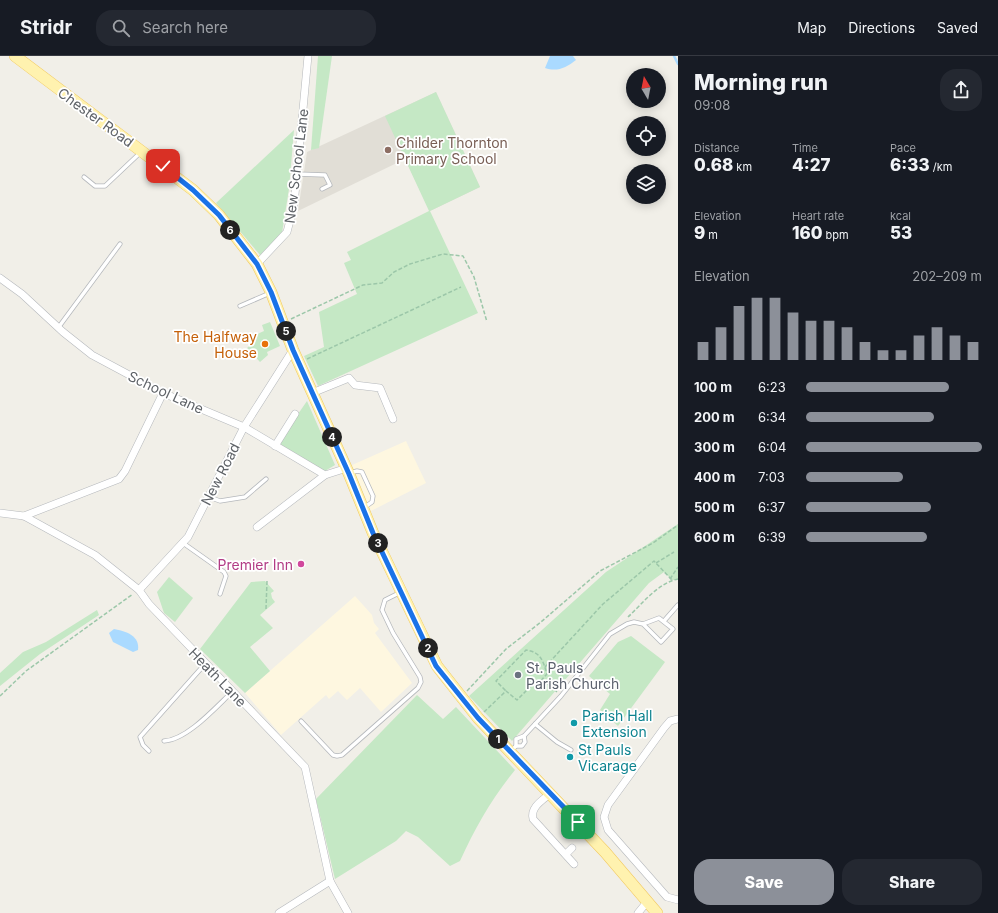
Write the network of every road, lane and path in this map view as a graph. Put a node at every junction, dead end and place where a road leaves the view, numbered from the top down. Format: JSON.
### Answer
{"nodes":[{"id":1,"x":14,"y":56,"type":"edge"},
{"id":2,"x":308,"y":56,"type":"edge"},
{"id":3,"x":142,"y":151,"type":"junction"},
{"id":4,"x":297,"y":174,"type":"junction"},
{"id":5,"x":84,"y":177,"type":"dead end"},
{"id":6,"x":322,"y":189,"type":"dead end"},
{"id":7,"x":120,"y":244,"type":"dead end"},
{"id":8,"x":257,"y":264,"type":"junction"},
{"id":9,"x":0,"y":278,"type":"edge"},
{"id":10,"x":461,"y":287,"type":"dead end"},
{"id":11,"x":271,"y":292,"type":"junction"},
{"id":12,"x":240,"y":306,"type":"dead end"},
{"id":13,"x":283,"y":322,"type":"junction"},
{"id":14,"x":487,"y":322,"type":"dead end"},
{"id":15,"x":58,"y":328,"type":"junction"},
{"id":16,"x":293,"y":350,"type":"junction"},
{"id":17,"x":299,"y":363,"type":"junction"},
{"id":18,"x":163,"y":393,"type":"junction"},
{"id":19,"x":312,"y":393,"type":"junction"},
{"id":20,"x":295,"y":414,"type":"dead end"},
{"id":21,"x":393,"y":419,"type":"dead end"},
{"id":22,"x":244,"y":427,"type":"junction"},
{"id":23,"x":275,"y":446,"type":"junction"},
{"id":24,"x":348,"y":471,"type":"junction"},
{"id":25,"x":325,"y":475,"type":"junction"},
{"id":26,"x":266,"y":479,"type":"dead end"},
{"id":27,"x":209,"y":497,"type":"junction"},
{"id":28,"x":0,"y":513,"type":"edge"},
{"id":29,"x":24,"y":516,"type":"junction"},
{"id":30,"x":678,"y":525,"type":"edge"},
{"id":31,"x":257,"y":527,"type":"dead end"},
{"id":32,"x":183,"y":543,"type":"junction"},
{"id":33,"x":674,"y":552,"type":"dead end"},
{"id":34,"x":656,"y":563,"type":"junction"},
{"id":35,"x":678,"y":568,"type":"edge"},
{"id":36,"x":678,"y":579,"type":"edge"},
{"id":37,"x":671,"y":580,"type":"junction"},
{"id":38,"x":267,"y":581,"type":"dead end"},
{"id":39,"x":138,"y":590,"type":"junction"},
{"id":40,"x":400,"y":592,"type":"junction"},
{"id":41,"x":220,"y":594,"type":"dead end"},
{"id":42,"x":678,"y":604,"type":"edge"},
{"id":43,"x":266,"y":609,"type":"dead end"},
{"id":44,"x":626,"y":619,"type":"dead end"},
{"id":45,"x":664,"y":621,"type":"junction"},
{"id":46,"x":643,"y":624,"type":"junction"},
{"id":47,"x":205,"y":664,"type":"junction"},
{"id":48,"x":545,"y":667,"type":"junction"},
{"id":49,"x":542,"y":679,"type":"junction"},
{"id":50,"x":506,"y":691,"type":"junction"},
{"id":51,"x":232,"y":692,"type":"junction"},
{"id":52,"x":0,"y":696,"type":"edge"},
{"id":53,"x":561,"y":696,"type":"junction"},
{"id":54,"x":461,"y":698,"type":"junction"},
{"id":55,"x":478,"y":718,"type":"junction"},
{"id":56,"x":678,"y":719,"type":"edge"},
{"id":57,"x":301,"y":721,"type":"dead end"},
{"id":58,"x":536,"y":724,"type":"junction"},
{"id":59,"x":524,"y":736,"type":"junction"},
{"id":60,"x":164,"y":742,"type":"dead end"},
{"id":61,"x":513,"y":749,"type":"junction"},
{"id":62,"x":571,"y":750,"type":"dead end"},
{"id":63,"x":149,"y":751,"type":"dead end"},
{"id":64,"x":551,"y":793,"type":"junction"},
{"id":65,"x":572,"y":848,"type":"dead end"},
{"id":66,"x":566,"y":854,"type":"junction"},
{"id":67,"x":574,"y":864,"type":"dead end"},
{"id":68,"x":330,"y":881,"type":"junction"},
{"id":69,"x":678,"y":900,"type":"edge"},
{"id":70,"x":646,"y":902,"type":"junction"},
{"id":71,"x":279,"y":913,"type":"edge"},
{"id":72,"x":348,"y":913,"type":"edge"},
{"id":73,"x":638,"y":913,"type":"edge"},
{"id":74,"x":657,"y":913,"type":"edge"}],
"edges":[{"from":1,"to":3,"type":"main road","name":"Chester Road"},
{"from":2,"to":4,"type":"street","name":"New School Lane"},
{"from":3,"to":5,"type":"lane"},
{"from":3,"to":8,"type":"main road","name":"Chester Road"},
{"from":4,"to":6,"type":"lane"},
{"from":4,"to":8,"type":"street","name":"New School Lane"},
{"from":7,"to":15,"type":"lane"},
{"from":8,"to":11,"type":"main road","name":"Chester Road"},
{"from":9,"to":15,"type":"street","name":"School Lane"},
{"from":10,"to":17,"type":"path"},
{"from":11,"to":12,"type":"lane"},
{"from":11,"to":13,"type":"main road","name":"Chester Road"},
{"from":13,"to":14,"type":"path"},
{"from":13,"to":16,"type":"main road","name":"Chester Road"},
{"from":15,"to":18,"type":"street","name":"School Lane"},
{"from":16,"to":17,"type":"main road","name":"Chester Road"},
{"from":16,"to":22,"type":"street","name":"New Road"},
{"from":17,"to":19,"type":"main road","name":"Chester Road"},
{"from":18,"to":22,"type":"street","name":"School Lane"},
{"from":18,"to":29,"type":"street"},
{"from":19,"to":21,"type":"street"},
{"from":19,"to":24,"type":"main road","name":"Chester Road"},
{"from":20,"to":23,"type":"street"},
{"from":22,"to":23,"type":"street","name":"School Lane"},
{"from":22,"to":27,"type":"street","name":"New Road"},
{"from":23,"to":25,"type":"street","name":"School Lane"},
{"from":24,"to":25,"type":"street"},
{"from":24,"to":40,"type":"main road","name":"Chester Road"},
{"from":25,"to":31,"type":"street"},
{"from":26,"to":27,"type":"lane"},
{"from":27,"to":32,"type":"street","name":"New Road"},
{"from":28,"to":29,"type":"street","name":"Heath Lane"},
{"from":29,"to":39,"type":"street","name":"Heath Lane"},
{"from":30,"to":54,"type":"path"},
{"from":32,"to":39,"type":"street","name":"New Road"},
{"from":32,"to":41,"type":"lane"},
{"from":33,"to":34,"type":"path"},
{"from":34,"to":37,"type":"path"},
{"from":34,"to":48,"type":"path"},
{"from":35,"to":37,"type":"path"},
{"from":36,"to":37,"type":"path"},
{"from":37,"to":44,"type":"path"},
{"from":38,"to":43,"type":"path"},
{"from":39,"to":47,"type":"street","name":"Heath Lane"},
{"from":39,"to":52,"type":"path"},
{"from":40,"to":54,"type":"main road","name":"Chester Road"},
{"from":40,"to":57,"type":"lane"},
{"from":42,"to":45,"type":"lane"},
{"from":45,"to":46,"type":"lane"},
{"from":45,"to":46,"type":"lane"},
{"from":46,"to":53,"type":"lane"},
{"from":47,"to":51,"type":"street","name":"Heath Lane"},
{"from":47,"to":63,"type":"lane"},
{"from":48,"to":49,"type":"path"},
{"from":48,"to":50,"type":"path"},
{"from":49,"to":50,"type":"path"},
{"from":49,"to":53,"type":"path"},
{"from":50,"to":55,"type":"path"},
{"from":51,"to":60,"type":"lane"},
{"from":51,"to":68,"type":"street","name":"Heath Lane"},
{"from":53,"to":58,"type":"lane"},
{"from":54,"to":55,"type":"main road","name":"Chester Road"},
{"from":55,"to":61,"type":"main road","name":"Chester Road"},
{"from":56,"to":69,"type":"street"},
{"from":58,"to":59,"type":"lane"},
{"from":58,"to":62,"type":"lane"},
{"from":59,"to":61,"type":"lane"},
{"from":59,"to":61,"type":"lane"},
{"from":61,"to":64,"type":"main road","name":"Chester Road"},
{"from":64,"to":66,"type":"street"},
{"from":64,"to":70,"type":"main road","name":"Chester Road"},
{"from":65,"to":66,"type":"street"},
{"from":66,"to":67,"type":"street"},
{"from":68,"to":71,"type":"street"},
{"from":68,"to":72,"type":"street","name":"Heath Lane"},
{"from":70,"to":73,"type":"street"},
{"from":70,"to":74,"type":"main road","name":"Chester Road"}]}
